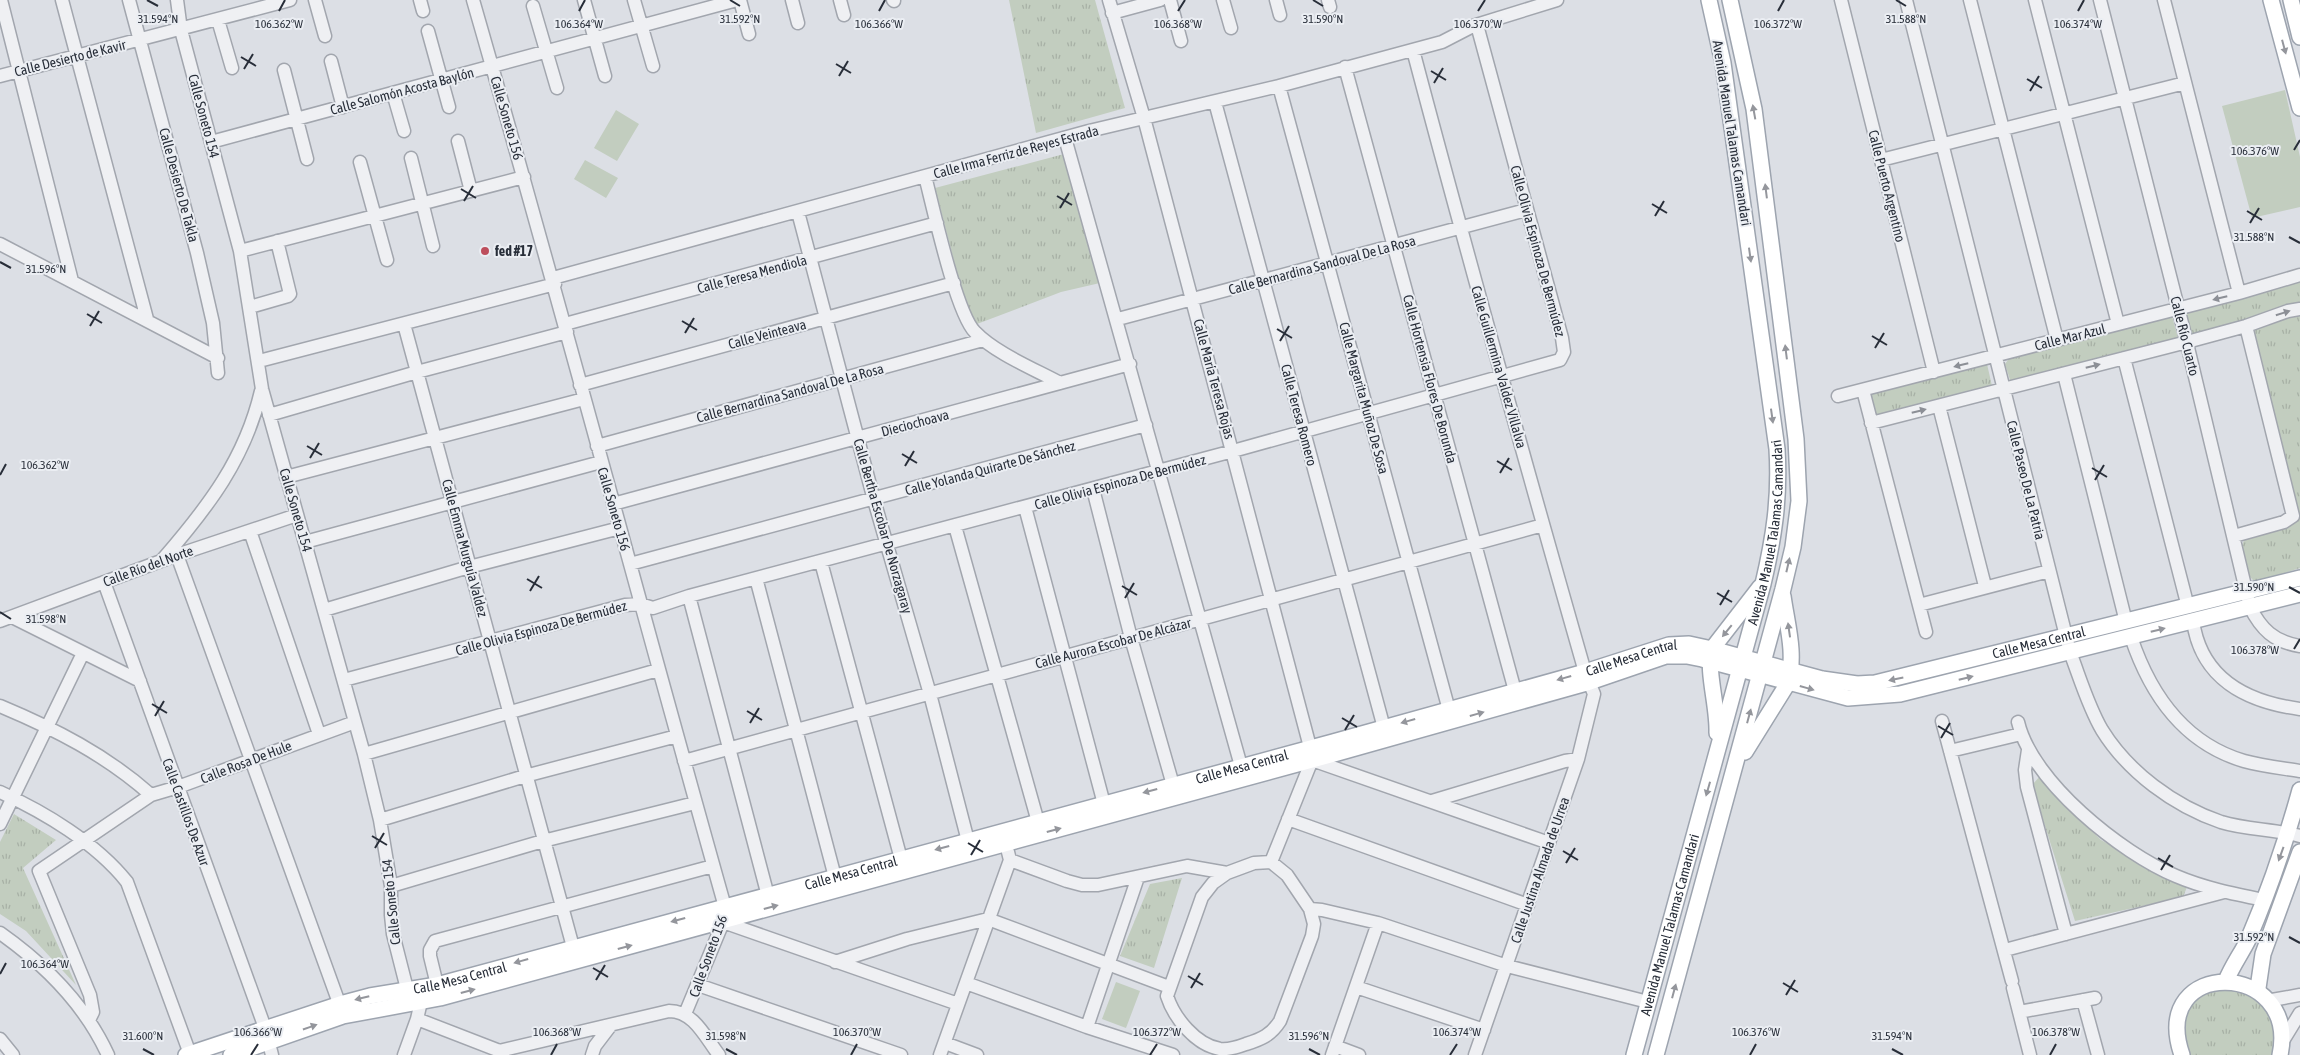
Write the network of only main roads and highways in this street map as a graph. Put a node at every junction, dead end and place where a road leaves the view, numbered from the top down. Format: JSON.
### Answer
{"nodes":[{"id":1,"x":1709,"y":0,"type":"edge"},
{"id":2,"x":1730,"y":0,"type":"edge"},
{"id":3,"x":2271,"y":0,"type":"edge"},
{"id":4,"x":2290,"y":0,"type":"edge"},
{"id":5,"x":2300,"y":37,"type":"edge"},
{"id":6,"x":2300,"y":108,"type":"edge"},
{"id":7,"x":2300,"y":578,"type":"edge"},
{"id":8,"x":1763,"y":584,"type":"junction"},
{"id":9,"x":1782,"y":590,"type":"junction"},
{"id":10,"x":2300,"y":594,"type":"edge"},
{"id":11,"x":2248,"y":599,"type":"junction"},
{"id":12,"x":2190,"y":614,"type":"junction"},
{"id":13,"x":2068,"y":644,"type":"junction"},
{"id":14,"x":1710,"y":655,"type":"junction"},
{"id":15,"x":1741,"y":664,"type":"junction"},
{"id":16,"x":1762,"y":669,"type":"junction"},
{"id":17,"x":1588,"y":677,"type":"junction"},
{"id":18,"x":1789,"y":677,"type":"junction"},
{"id":19,"x":1311,"y":754,"type":"junction"},
{"id":20,"x":1715,"y":762,"type":"junction"},
{"id":21,"x":1736,"y":768,"type":"junction"},
{"id":22,"x":2300,"y":790,"type":"edge"},
{"id":23,"x":2294,"y":834,"type":"edge"},
{"id":24,"x":1005,"y":837,"type":"junction"},
{"id":25,"x":2300,"y":852,"type":"edge"},
{"id":26,"x":724,"y":916,"type":"junction"},
{"id":27,"x":2226,"y":981,"type":"junction"},
{"id":28,"x":2258,"y":988,"type":"junction"},
{"id":29,"x":430,"y":993,"type":"junction"},
{"id":30,"x":1648,"y":1002,"type":"junction"},
{"id":31,"x":341,"y":1010,"type":"junction"},
{"id":32,"x":268,"y":1041,"type":"edge"},
{"id":33,"x":188,"y":1054,"type":"edge"},
{"id":34,"x":231,"y":1055,"type":"edge"},
{"id":35,"x":1634,"y":1055,"type":"edge"},
{"id":36,"x":1656,"y":1055,"type":"edge"},
{"id":37,"x":2182,"y":1055,"type":"edge"},
{"id":38,"x":2280,"y":1055,"type":"edge"}],
"edges":[{"from":1,"to":8,"type":"main road","name":"Avenida Manuel Talamas Camandari","one_way":true},
{"from":9,"to":2,"type":"main road","name":"Avenida Manuel Talamas Camandari","one_way":true},
{"from":3,"to":6,"type":"main road","one_way":true},
{"from":4,"to":5,"type":"main road"},
{"from":7,"to":11,"type":"main road","name":"Calle Mesa Central"},
{"from":8,"to":14,"type":"main road","one_way":true},
{"from":8,"to":15,"type":"main road","name":"Avenida Manuel Talamas Camandari"},
{"from":9,"to":16,"type":"main road","name":"Avenida Manuel Talamas Camandari"},
{"from":18,"to":9,"type":"main road","one_way":true},
{"from":10,"to":11,"type":"main road","name":"Calle Mesa Central"},
{"from":11,"to":12,"type":"main road","name":"Calle Mesa Central"},
{"from":12,"to":13,"type":"main road","name":"Calle Mesa Central"},
{"from":13,"to":12,"type":"main road","name":"Calle Mesa Central","one_way":true},
{"from":13,"to":18,"type":"main road","name":"Calle Mesa Central"},
{"from":14,"to":15,"type":"main road","name":"Calle Mesa Central"},
{"from":14,"to":17,"type":"main road","name":"Calle Mesa Central"},
{"from":14,"to":20,"type":"main road"},
{"from":15,"to":16,"type":"main road","name":"Calle Mesa Central"},
{"from":15,"to":20,"type":"main road","name":"Avenida Manuel Talamas Camandari"},
{"from":16,"to":18,"type":"main road","name":"Calle Mesa Central"},
{"from":21,"to":16,"type":"main road","name":"Avenida Manuel Talamas Camandari","one_way":true},
{"from":19,"to":17,"type":"main road","name":"Calle Mesa Central","one_way":true},
{"from":17,"to":19,"type":"main road","name":"Calle Mesa Central","one_way":true},
{"from":18,"to":21,"type":"main road"},
{"from":24,"to":19,"type":"main road","name":"Calle Mesa Central","one_way":true},
{"from":19,"to":24,"type":"main road","name":"Calle Mesa Central","one_way":true},
{"from":20,"to":30,"type":"main road","name":"Avenida Manuel Talamas Camandari","one_way":true},
{"from":36,"to":21,"type":"main road","name":"Avenida Manuel Talamas Camandari","one_way":true},
{"from":22,"to":23,"type":"main road"},
{"from":23,"to":27,"type":"main road","one_way":true},
{"from":26,"to":24,"type":"main road","name":"Calle Mesa Central","one_way":true},
{"from":24,"to":26,"type":"main road","name":"Calle Mesa Central","one_way":true},
{"from":25,"to":28,"type":"main road"},
{"from":29,"to":26,"type":"main road","name":"Calle Mesa Central","one_way":true},
{"from":26,"to":29,"type":"main road","name":"Calle Mesa Central","one_way":true},
{"from":27,"to":28,"type":"main road"},
{"from":27,"to":37,"type":"main road"},
{"from":28,"to":38,"type":"main road"},
{"from":29,"to":31,"type":"main road","name":"Calle Mesa Central"},
{"from":29,"to":31,"type":"main road","name":"Calle Mesa Central","one_way":true},
{"from":30,"to":35,"type":"main road","name":"Avenida Manuel Talamas Camandari"},
{"from":30,"to":36,"type":"main road"},
{"from":31,"to":32,"type":"main road","name":"Calle Mesa Central"},
{"from":32,"to":33,"type":"main road","name":"Calle Mesa Central"},
{"from":32,"to":34,"type":"main road","name":"Calle Mesa Central"}]}
